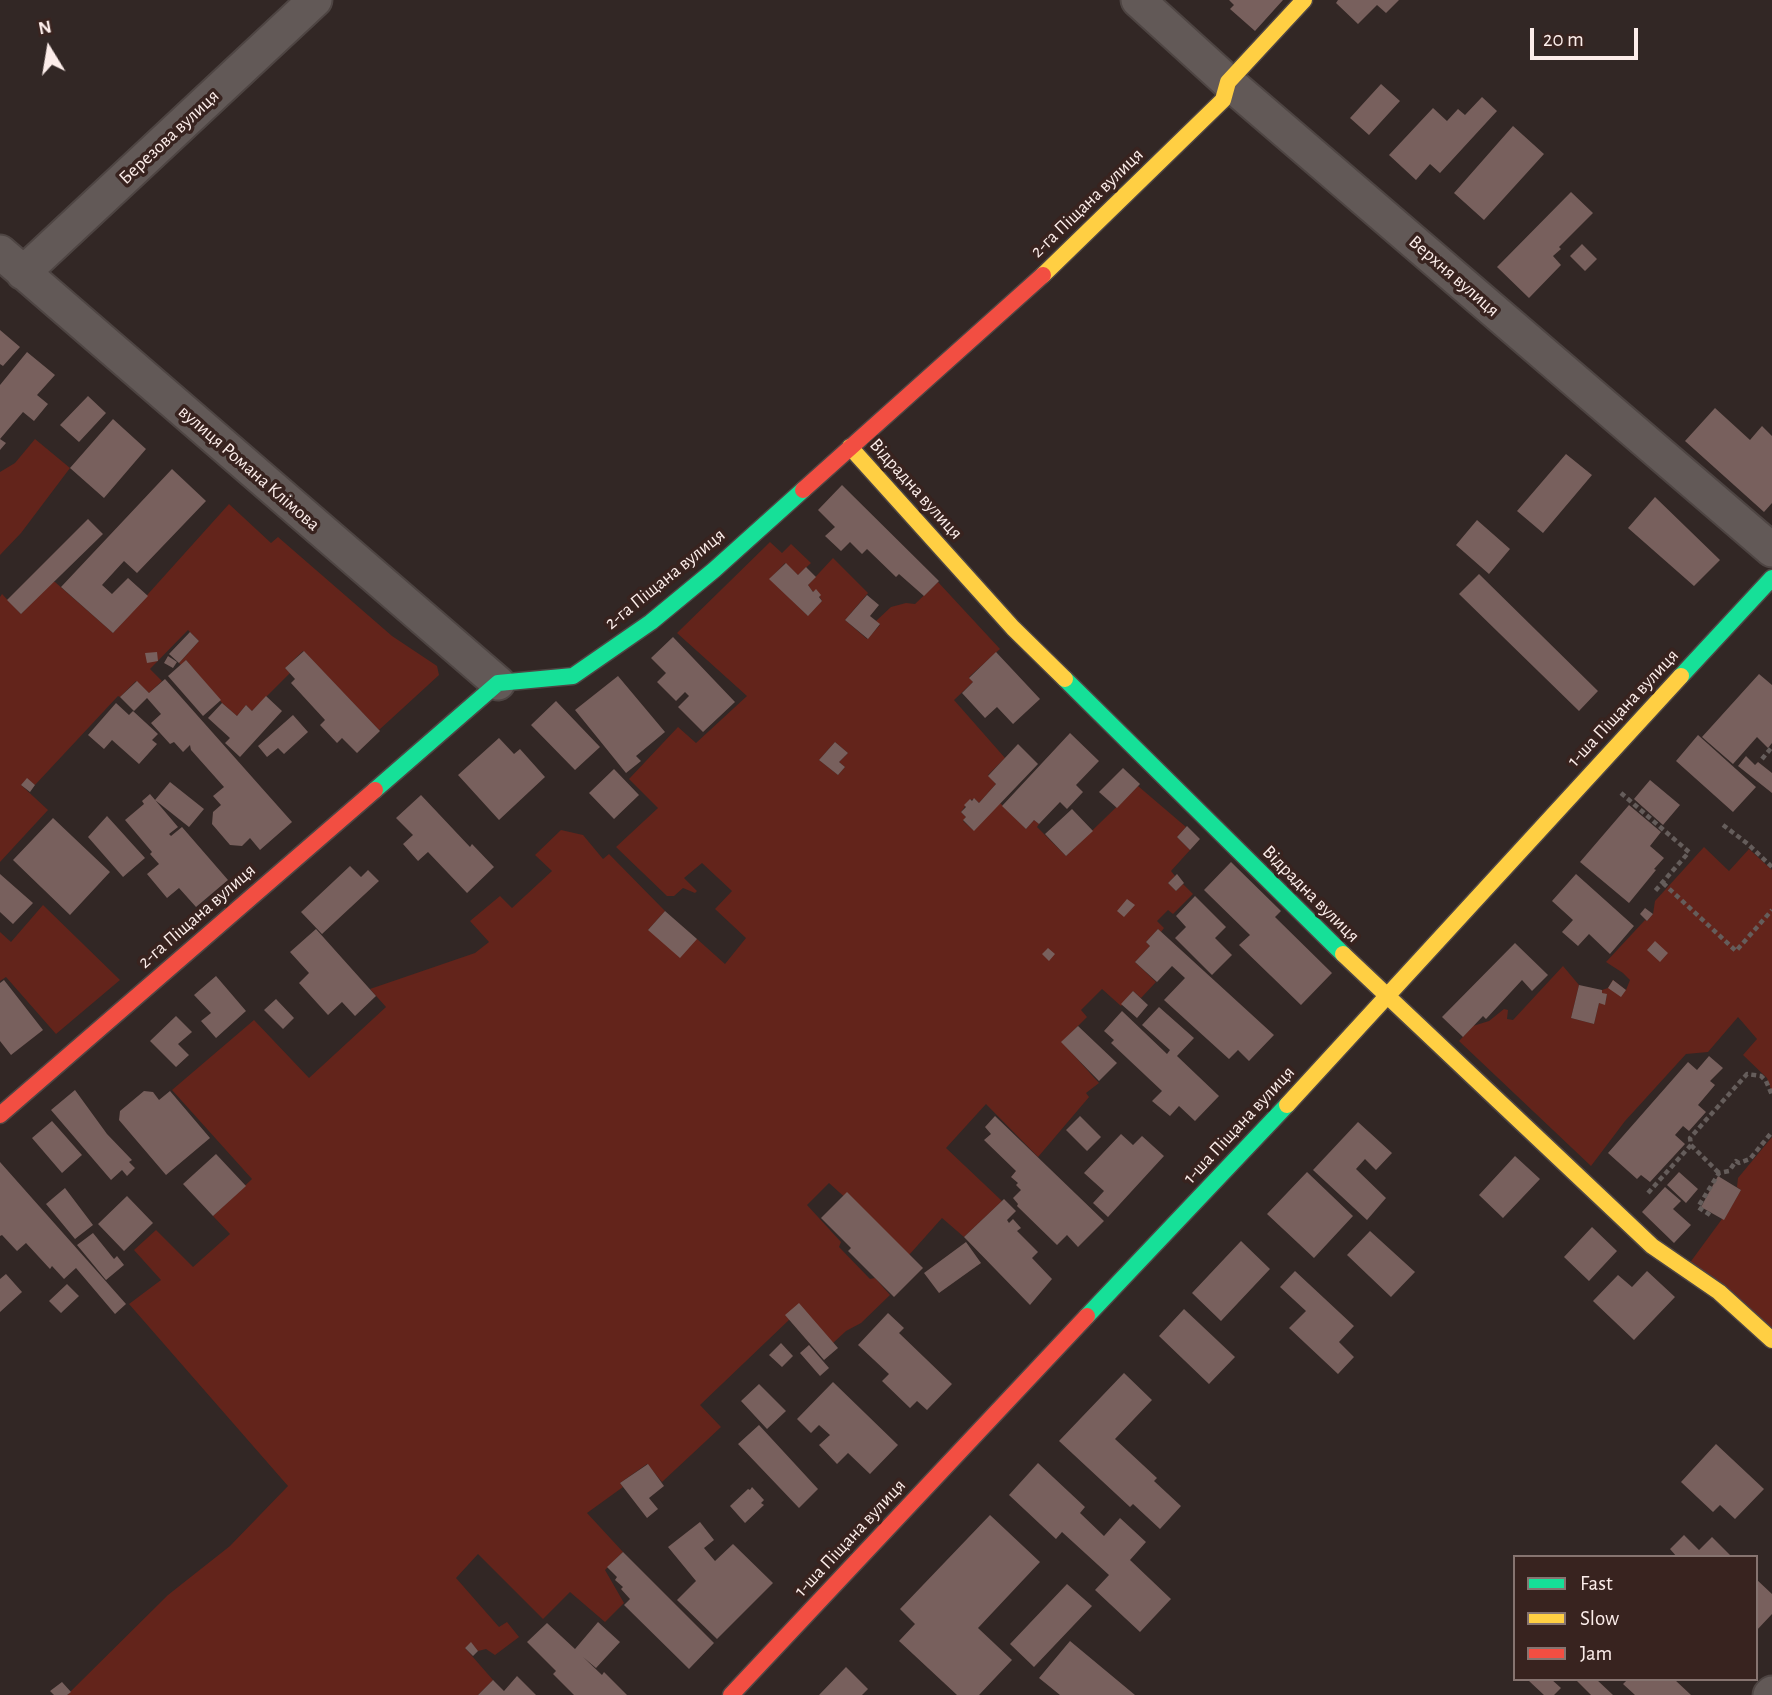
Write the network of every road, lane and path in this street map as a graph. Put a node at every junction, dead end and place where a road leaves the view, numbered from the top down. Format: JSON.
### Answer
{"nodes":[{"id":1,"x":315,"y":0,"type":"edge"},
{"id":2,"x":1138,"y":0,"type":"edge"},
{"id":3,"x":1304,"y":0,"type":"edge"},
{"id":4,"x":1227,"y":82,"type":"junction"},
{"id":5,"x":12,"y":263,"type":"edge"},
{"id":6,"x":850,"y":447,"type":"junction"},
{"id":7,"x":1772,"y":550,"type":"edge"},
{"id":8,"x":1772,"y":578,"type":"edge"},
{"id":9,"x":498,"y":683,"type":"junction"},
{"id":10,"x":1772,"y":747,"type":"edge"},
{"id":11,"x":1762,"y":759,"type":"dead end"},
{"id":12,"x":1634,"y":805,"type":"dead end"},
{"id":13,"x":1723,"y":825,"type":"dead end"},
{"id":14,"x":1772,"y":867,"type":"edge"},
{"id":15,"x":1662,"y":883,"type":"junction"},
{"id":16,"x":1655,"y":891,"type":"dead end"},
{"id":17,"x":1772,"y":910,"type":"edge"},
{"id":18,"x":1387,"y":998,"type":"junction"},
{"id":19,"x":1769,"y":1080,"type":"edge"},
{"id":20,"x":1772,"y":1095,"type":"edge"},
{"id":21,"x":0,"y":1115,"type":"edge"},
{"id":22,"x":1772,"y":1132,"type":"edge"},
{"id":23,"x":1691,"y":1145,"type":"junction"},
{"id":24,"x":1718,"y":1173,"type":"junction"},
{"id":25,"x":1645,"y":1196,"type":"dead end"},
{"id":26,"x":1710,"y":1215,"type":"dead end"},
{"id":27,"x":1772,"y":1340,"type":"edge"},
{"id":28,"x":731,"y":1695,"type":"edge"}],
"edges":[{"from":1,"to":5,"type":"street","name":"Березова вулиця"},
{"from":2,"to":4,"type":"street","name":"Верхня вулиця"},
{"from":3,"to":4,"type":"street","name":"2-га Піщана вулиця"},
{"from":4,"to":6,"type":"street","name":"2-га Піщана вулиця"},
{"from":4,"to":7,"type":"street","name":"Верхня вулиця"},
{"from":5,"to":9,"type":"street","name":"вулиця Романа Клімова"},
{"from":6,"to":9,"type":"street","name":"2-га Піщана вулиця"},
{"from":6,"to":18,"type":"street","name":"Відрадна вулиця"},
{"from":8,"to":18,"type":"street","name":"1-ша Піщана вулиця"},
{"from":9,"to":21,"type":"street","name":"2-га Піщана вулиця"},
{"from":10,"to":11,"type":"path"},
{"from":12,"to":15,"type":"path"},
{"from":13,"to":14,"type":"path"},
{"from":15,"to":16,"type":"path"},
{"from":15,"to":17,"type":"path"},
{"from":18,"to":27,"type":"street","name":"Відрадна вулиця"},
{"from":18,"to":28,"type":"street","name":"1-ша Піщана вулиця"},
{"from":19,"to":20,"type":"path"},
{"from":19,"to":23,"type":"path"},
{"from":22,"to":24,"type":"path"},
{"from":23,"to":24,"type":"path"},
{"from":23,"to":25,"type":"path"},
{"from":24,"to":26,"type":"path"}]}
